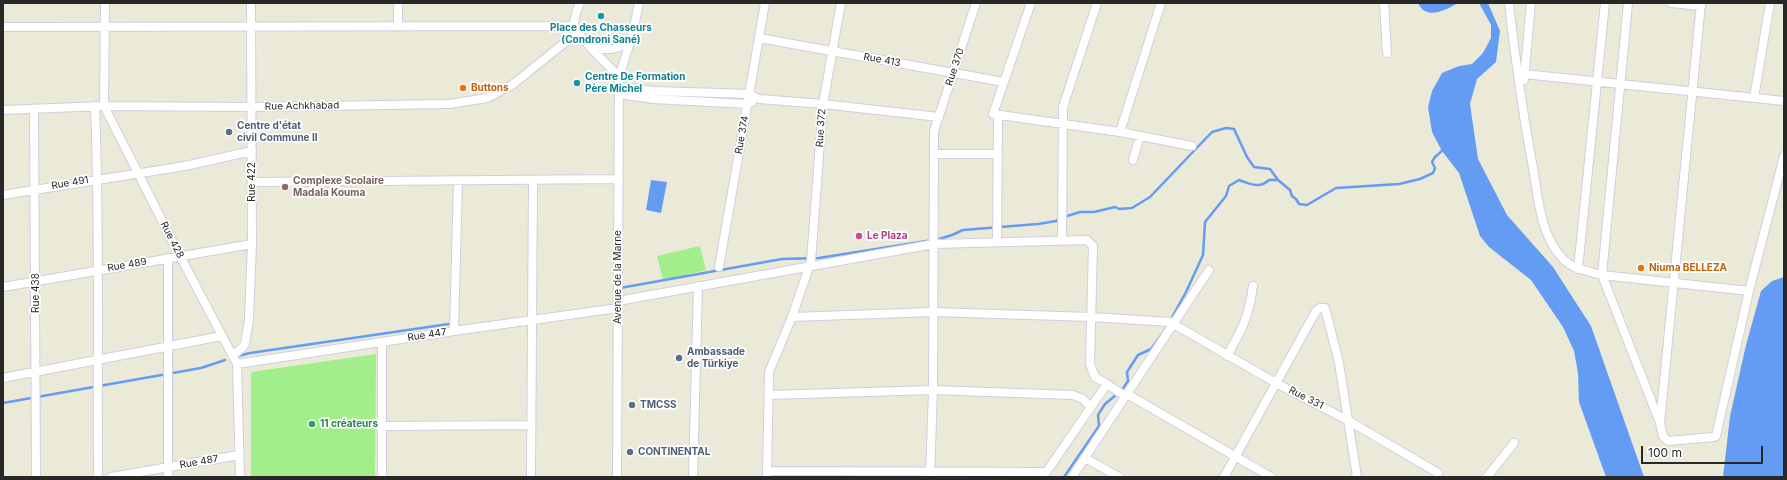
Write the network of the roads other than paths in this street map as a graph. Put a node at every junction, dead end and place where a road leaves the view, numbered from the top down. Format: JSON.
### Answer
{"nodes":[{"id":1,"x":105,"y":3,"type":"edge"},
{"id":2,"x":251,"y":3,"type":"edge"},
{"id":3,"x":398,"y":3,"type":"edge"},
{"id":4,"x":580,"y":3,"type":"edge"},
{"id":5,"x":639,"y":3,"type":"edge"},
{"id":6,"x":765,"y":3,"type":"edge"},
{"id":7,"x":841,"y":3,"type":"edge"},
{"id":8,"x":976,"y":3,"type":"edge"},
{"id":9,"x":1031,"y":3,"type":"edge"},
{"id":10,"x":1097,"y":3,"type":"edge"},
{"id":11,"x":1161,"y":3,"type":"edge"},
{"id":12,"x":1384,"y":3,"type":"edge"},
{"id":13,"x":1509,"y":3,"type":"edge"},
{"id":14,"x":1531,"y":3,"type":"edge"},
{"id":15,"x":1605,"y":3,"type":"edge"},
{"id":16,"x":1628,"y":3,"type":"edge"},
{"id":17,"x":1671,"y":3,"type":"edge"},
{"id":18,"x":1770,"y":3,"type":"edge"},
{"id":19,"x":1701,"y":4,"type":"edge"},
{"id":20,"x":3,"y":27,"type":"edge"},
{"id":21,"x":251,"y":27,"type":"junction"},
{"id":22,"x":398,"y":27,"type":"junction"},
{"id":23,"x":104,"y":28,"type":"junction"},
{"id":24,"x":576,"y":29,"type":"junction"},
{"id":25,"x":632,"y":36,"type":"junction"},
{"id":26,"x":760,"y":38,"type":"junction"},
{"id":27,"x":593,"y":48,"type":"junction"},
{"id":28,"x":832,"y":51,"type":"junction"},
{"id":29,"x":1387,"y":53,"type":"dead end"},
{"id":30,"x":953,"y":73,"type":"junction"},
{"id":31,"x":1524,"y":74,"type":"junction"},
{"id":32,"x":619,"y":77,"type":"junction"},
{"id":33,"x":1004,"y":82,"type":"junction"},
{"id":34,"x":1597,"y":82,"type":"junction"},
{"id":35,"x":1620,"y":84,"type":"junction"},
{"id":36,"x":619,"y":91,"type":"junction"},
{"id":37,"x":1692,"y":91,"type":"junction"},
{"id":38,"x":749,"y":94,"type":"junction"},
{"id":39,"x":1754,"y":98,"type":"junction"},
{"id":40,"x":758,"y":99,"type":"junction"},
{"id":41,"x":1784,"y":101,"type":"edge"},
{"id":42,"x":748,"y":104,"type":"junction"},
{"id":43,"x":822,"y":104,"type":"junction"},
{"id":44,"x":1521,"y":104,"type":"junction"},
{"id":45,"x":95,"y":106,"type":"junction"},
{"id":46,"x":104,"y":106,"type":"junction"},
{"id":47,"x":251,"y":107,"type":"junction"},
{"id":48,"x":34,"y":109,"type":"junction"},
{"id":49,"x":3,"y":110,"type":"edge"},
{"id":50,"x":998,"y":115,"type":"junction"},
{"id":51,"x":939,"y":117,"type":"junction"},
{"id":52,"x":1063,"y":124,"type":"junction"},
{"id":53,"x":1120,"y":132,"type":"junction"},
{"id":54,"x":1140,"y":136,"type":"junction"},
{"id":55,"x":1192,"y":146,"type":"dead end"},
{"id":56,"x":252,"y":151,"type":"junction"},
{"id":57,"x":934,"y":154,"type":"junction"},
{"id":58,"x":997,"y":154,"type":"junction"},
{"id":59,"x":1784,"y":156,"type":"edge"},
{"id":60,"x":1132,"y":160,"type":"dead end"},
{"id":61,"x":137,"y":172,"type":"junction"},
{"id":62,"x":98,"y":179,"type":"junction"},
{"id":63,"x":619,"y":179,"type":"junction"},
{"id":64,"x":458,"y":180,"type":"junction"},
{"id":65,"x":533,"y":180,"type":"junction"},
{"id":66,"x":252,"y":182,"type":"junction"},
{"id":67,"x":35,"y":189,"type":"junction"},
{"id":68,"x":3,"y":195,"type":"edge"},
{"id":69,"x":1062,"y":240,"type":"junction"},
{"id":70,"x":997,"y":242,"type":"junction"},
{"id":71,"x":252,"y":244,"type":"junction"},
{"id":72,"x":934,"y":244,"type":"junction"},
{"id":73,"x":180,"y":256,"type":"junction"},
{"id":74,"x":168,"y":258,"type":"junction"},
{"id":75,"x":811,"y":261,"type":"junction"},
{"id":76,"x":719,"y":267,"type":"dead end"},
{"id":77,"x":1578,"y":269,"type":"junction"},
{"id":78,"x":1209,"y":270,"type":"dead end"},
{"id":79,"x":97,"y":271,"type":"junction"},
{"id":80,"x":1602,"y":275,"type":"junction"},
{"id":81,"x":36,"y":282,"type":"junction"},
{"id":82,"x":1675,"y":282,"type":"junction"},
{"id":83,"x":698,"y":286,"type":"junction"},
{"id":84,"x":1253,"y":286,"type":"dead end"},
{"id":85,"x":3,"y":287,"type":"edge"},
{"id":86,"x":1750,"y":291,"type":"junction"},
{"id":87,"x":618,"y":305,"type":"junction"},
{"id":88,"x":933,"y":312,"type":"junction"},
{"id":89,"x":792,"y":317,"type":"junction"},
{"id":90,"x":1091,"y":317,"type":"junction"},
{"id":91,"x":532,"y":320,"type":"junction"},
{"id":92,"x":1172,"y":322,"type":"junction"},
{"id":93,"x":454,"y":331,"type":"junction"},
{"id":94,"x":222,"y":336,"type":"junction"},
{"id":95,"x":382,"y":343,"type":"junction"},
{"id":96,"x":168,"y":347,"type":"junction"},
{"id":97,"x":232,"y":355,"type":"junction"},
{"id":98,"x":1227,"y":356,"type":"junction"},
{"id":99,"x":97,"y":360,"type":"junction"},
{"id":100,"x":237,"y":364,"type":"junction"},
{"id":101,"x":36,"y":372,"type":"junction"},
{"id":102,"x":3,"y":378,"type":"edge"},
{"id":103,"x":1276,"y":383,"type":"junction"},
{"id":104,"x":1107,"y":384,"type":"junction"},
{"id":105,"x":933,"y":390,"type":"junction"},
{"id":106,"x":769,"y":395,"type":"junction"},
{"id":107,"x":1126,"y":395,"type":"junction"},
{"id":108,"x":1091,"y":407,"type":"junction"},
{"id":109,"x":1349,"y":421,"type":"junction"},
{"id":110,"x":1660,"y":424,"type":"junction"},
{"id":111,"x":531,"y":425,"type":"junction"},
{"id":112,"x":382,"y":426,"type":"junction"},
{"id":113,"x":1514,"y":443,"type":"dead end"},
{"id":114,"x":239,"y":455,"type":"junction"},
{"id":115,"x":1236,"y":457,"type":"junction"},
{"id":116,"x":1085,"y":458,"type":"junction"},
{"id":117,"x":168,"y":467,"type":"junction"},
{"id":118,"x":1438,"y":473,"type":"dead end"},
{"id":119,"x":767,"y":474,"type":"edge"},
{"id":120,"x":930,"y":474,"type":"edge"},
{"id":121,"x":1045,"y":475,"type":"edge"},
{"id":122,"x":36,"y":477,"type":"edge"},
{"id":123,"x":98,"y":477,"type":"edge"},
{"id":124,"x":111,"y":477,"type":"edge"},
{"id":125,"x":168,"y":477,"type":"edge"},
{"id":126,"x":240,"y":477,"type":"edge"},
{"id":127,"x":382,"y":477,"type":"edge"},
{"id":128,"x":531,"y":477,"type":"edge"},
{"id":129,"x":617,"y":477,"type":"edge"},
{"id":130,"x":693,"y":477,"type":"edge"},
{"id":131,"x":1072,"y":477,"type":"edge"},
{"id":132,"x":1119,"y":477,"type":"edge"},
{"id":133,"x":1224,"y":477,"type":"edge"},
{"id":134,"x":1271,"y":477,"type":"edge"},
{"id":135,"x":1357,"y":477,"type":"edge"},
{"id":136,"x":1487,"y":477,"type":"edge"}],
"edges":[{"from":1,"to":23,"type":"street","name":"Rue 428"},
{"from":2,"to":21,"type":"street","name":"Rue 422"},
{"from":3,"to":22,"type":"street"},
{"from":4,"to":24,"type":"street"},
{"from":5,"to":25,"type":"street","name":"Avenue de la Marne"},
{"from":6,"to":26,"type":"street","name":"Rue 374"},
{"from":7,"to":28,"type":"street","name":"Rue 372"},
{"from":8,"to":30,"type":"street","name":"Rue 370"},
{"from":9,"to":33,"type":"street"},
{"from":10,"to":52,"type":"street"},
{"from":11,"to":53,"type":"street"},
{"from":12,"to":29,"type":"street"},
{"from":13,"to":44,"type":"street"},
{"from":14,"to":31,"type":"street"},
{"from":15,"to":34,"type":"street"},
{"from":16,"to":35,"type":"street"},
{"from":17,"to":19,"type":"street"},
{"from":18,"to":39,"type":"street"},
{"from":19,"to":37,"type":"street"},
{"from":20,"to":23,"type":"street"},
{"from":21,"to":22,"type":"street"},
{"from":21,"to":23,"type":"street"},
{"from":21,"to":47,"type":"street","name":"Rue 422"},
{"from":22,"to":24,"type":"street"},
{"from":23,"to":46,"type":"street","name":"Rue 428"},
{"from":24,"to":27,"type":"street"},
{"from":24,"to":47,"type":"street","name":"Rue Achkhabad"},
{"from":25,"to":27,"type":"street"},
{"from":25,"to":32,"type":"street","name":"Avenue de la Marne"},
{"from":26,"to":28,"type":"street","name":"Rue 413"},
{"from":26,"to":38,"type":"street","name":"Rue 374"},
{"from":27,"to":32,"type":"street"},
{"from":28,"to":30,"type":"street","name":"Rue 413"},
{"from":28,"to":43,"type":"street","name":"Rue 372"},
{"from":30,"to":33,"type":"street","name":"Rue 413"},
{"from":30,"to":51,"type":"street","name":"Rue 370"},
{"from":31,"to":34,"type":"street"},
{"from":31,"to":44,"type":"street"},
{"from":32,"to":36,"type":"street","name":"Avenue de la Marne"},
{"from":33,"to":50,"type":"street"},
{"from":34,"to":35,"type":"street"},
{"from":34,"to":77,"type":"street"},
{"from":35,"to":37,"type":"street"},
{"from":35,"to":80,"type":"street"},
{"from":36,"to":38,"type":"street"},
{"from":36,"to":42,"type":"street"},
{"from":36,"to":63,"type":"street","name":"Avenue de la Marne"},
{"from":37,"to":39,"type":"street"},
{"from":37,"to":82,"type":"street"},
{"from":38,"to":40,"type":"street"},
{"from":38,"to":42,"type":"street","name":"Rue 374"},
{"from":39,"to":41,"type":"street"},
{"from":40,"to":42,"type":"street"},
{"from":40,"to":43,"type":"street"},
{"from":42,"to":76,"type":"street","name":"Rue 374"},
{"from":43,"to":51,"type":"street"},
{"from":43,"to":75,"type":"street","name":"Rue 372"},
{"from":44,"to":77,"type":"street"},
{"from":45,"to":46,"type":"street","name":"Rue Achkhabad"},
{"from":45,"to":48,"type":"street","name":"Rue Achkhabad"},
{"from":45,"to":62,"type":"street"},
{"from":46,"to":47,"type":"street","name":"Rue Achkhabad"},
{"from":46,"to":61,"type":"street","name":"Rue 428"},
{"from":47,"to":56,"type":"street","name":"Rue 422"},
{"from":48,"to":49,"type":"street","name":"Rue Achkhabad"},
{"from":48,"to":67,"type":"street","name":"Rue 438"},
{"from":50,"to":52,"type":"street"},
{"from":50,"to":58,"type":"street"},
{"from":51,"to":57,"type":"street","name":"Rue 370"},
{"from":52,"to":53,"type":"street"},
{"from":52,"to":69,"type":"street"},
{"from":53,"to":54,"type":"street"},
{"from":54,"to":55,"type":"street"},
{"from":54,"to":60,"type":"street"},
{"from":56,"to":61,"type":"street","name":"Rue 491"},
{"from":56,"to":66,"type":"street","name":"Rue 422"},
{"from":57,"to":58,"type":"street"},
{"from":57,"to":72,"type":"street","name":"Rue 370"},
{"from":58,"to":70,"type":"street"},
{"from":59,"to":86,"type":"street"},
{"from":61,"to":62,"type":"street","name":"Rue 491"},
{"from":61,"to":73,"type":"street","name":"Rue 428"},
{"from":62,"to":67,"type":"street","name":"Rue 491"},
{"from":62,"to":79,"type":"street"},
{"from":63,"to":65,"type":"street"},
{"from":63,"to":87,"type":"street","name":"Avenue de la Marne"},
{"from":64,"to":65,"type":"street"},
{"from":64,"to":66,"type":"street"},
{"from":64,"to":93,"type":"street"},
{"from":65,"to":91,"type":"street"},
{"from":66,"to":71,"type":"street","name":"Rue 422"},
{"from":67,"to":68,"type":"street","name":"Rue 491"},
{"from":67,"to":81,"type":"street","name":"Rue 438"},
{"from":69,"to":70,"type":"street","name":"Rue 447"},
{"from":69,"to":90,"type":"street","name":"Rue 447"},
{"from":70,"to":72,"type":"street","name":"Rue 447"},
{"from":71,"to":73,"type":"street","name":"Rue 489"},
{"from":71,"to":97,"type":"street","name":"Rue 422"},
{"from":72,"to":75,"type":"street","name":"Rue 447"},
{"from":72,"to":88,"type":"street","name":"Rue 370"},
{"from":73,"to":74,"type":"street","name":"Rue 489"},
{"from":73,"to":94,"type":"street","name":"Rue 428"},
{"from":74,"to":79,"type":"street","name":"Rue 489"},
{"from":74,"to":96,"type":"street"},
{"from":75,"to":83,"type":"street","name":"Rue 447"},
{"from":75,"to":89,"type":"street","name":"Rue 372"},
{"from":77,"to":80,"type":"street"},
{"from":78,"to":92,"type":"street"},
{"from":79,"to":81,"type":"street","name":"Rue 489"},
{"from":79,"to":99,"type":"street"},
{"from":80,"to":82,"type":"street"},
{"from":80,"to":110,"type":"street"},
{"from":81,"to":85,"type":"street","name":"Rue 489"},
{"from":81,"to":101,"type":"street","name":"Rue 438"},
{"from":82,"to":86,"type":"street"},
{"from":82,"to":110,"type":"street"},
{"from":83,"to":87,"type":"street","name":"Rue 447"},
{"from":83,"to":130,"type":"street"},
{"from":84,"to":98,"type":"street"},
{"from":86,"to":110,"type":"street"},
{"from":87,"to":91,"type":"street","name":"Rue 447"},
{"from":87,"to":129,"type":"street","name":"Avenue de la Marne"},
{"from":88,"to":89,"type":"street"},
{"from":88,"to":90,"type":"street"},
{"from":88,"to":105,"type":"street","name":"Rue 370"},
{"from":89,"to":106,"type":"street","name":"Rue 372"},
{"from":90,"to":92,"type":"street"},
{"from":90,"to":104,"type":"street","name":"Rue 447"},
{"from":91,"to":93,"type":"street","name":"Rue 447"},
{"from":91,"to":111,"type":"street"},
{"from":92,"to":98,"type":"street","name":"Rue 331"},
{"from":92,"to":107,"type":"street"},
{"from":93,"to":95,"type":"street","name":"Rue 447"},
{"from":94,"to":96,"type":"street"},
{"from":94,"to":97,"type":"street","name":"Rue 428"},
{"from":95,"to":100,"type":"street","name":"Rue 447"},
{"from":95,"to":112,"type":"street"},
{"from":96,"to":99,"type":"street"},
{"from":96,"to":117,"type":"street"},
{"from":97,"to":100,"type":"street","name":"Rue 428"},
{"from":98,"to":103,"type":"street","name":"Rue 331"},
{"from":99,"to":101,"type":"street"},
{"from":99,"to":123,"type":"street"},
{"from":100,"to":114,"type":"street","name":"Rue 428"},
{"from":101,"to":102,"type":"street"},
{"from":101,"to":122,"type":"street","name":"Rue 438"},
{"from":103,"to":109,"type":"street","name":"Rue 331"},
{"from":103,"to":109,"type":"street"},
{"from":103,"to":115,"type":"street"},
{"from":104,"to":107,"type":"street","name":"Rue 447"},
{"from":104,"to":108,"type":"street"},
{"from":105,"to":106,"type":"street"},
{"from":105,"to":108,"type":"street"},
{"from":105,"to":120,"type":"street","name":"Rue 370"},
{"from":106,"to":119,"type":"street","name":"Rue 372"},
{"from":107,"to":115,"type":"street","name":"Rue 447"},
{"from":107,"to":116,"type":"street"},
{"from":108,"to":121,"type":"street"},
{"from":109,"to":118,"type":"street","name":"Rue 331"},
{"from":109,"to":135,"type":"street"},
{"from":111,"to":112,"type":"street"},
{"from":111,"to":128,"type":"street"},
{"from":112,"to":127,"type":"street"},
{"from":113,"to":136,"type":"street"},
{"from":114,"to":117,"type":"street","name":"Rue 487"},
{"from":114,"to":126,"type":"street","name":"Rue 428"},
{"from":115,"to":133,"type":"street"},
{"from":115,"to":134,"type":"street","name":"Rue 447"},
{"from":116,"to":131,"type":"street"},
{"from":116,"to":132,"type":"street"},
{"from":117,"to":124,"type":"street","name":"Rue 487"},
{"from":117,"to":125,"type":"street"},
{"from":119,"to":120,"type":"street"},
{"from":120,"to":121,"type":"street"}]}
